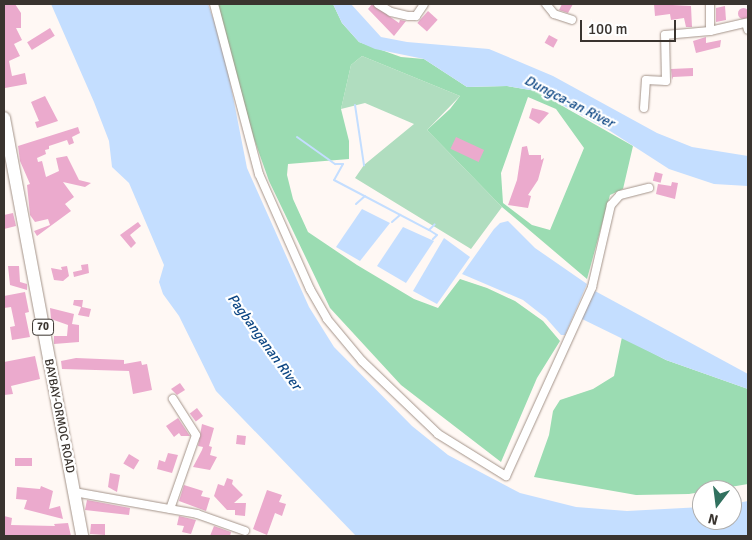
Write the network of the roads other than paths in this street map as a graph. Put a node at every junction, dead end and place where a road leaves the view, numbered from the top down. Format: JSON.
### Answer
{"nodes":[{"id":1,"x":214,"y":4,"type":"edge"},
{"id":2,"x":378,"y":4,"type":"edge"},
{"id":3,"x":424,"y":4,"type":"edge"},
{"id":4,"x":546,"y":4,"type":"edge"},
{"id":5,"x":710,"y":4,"type":"edge"},
{"id":6,"x":572,"y":20,"type":"dead end"},
{"id":7,"x":747,"y":25,"type":"edge"},
{"id":8,"x":710,"y":30,"type":"junction"},
{"id":9,"x":644,"y":108,"type":"dead end"},
{"id":10,"x":4,"y":118,"type":"edge"},
{"id":11,"x":7,"y":152,"type":"edge"},
{"id":12,"x":649,"y":188,"type":"dead end"},
{"id":13,"x":173,"y":399,"type":"dead end"},
{"id":14,"x":74,"y":492,"type":"junction"},
{"id":15,"x":170,"y":509,"type":"junction"},
{"id":16,"x":245,"y":531,"type":"dead end"},
{"id":17,"x":82,"y":536,"type":"edge"}],
"edges":[{"from":1,"to":12,"type":"street"},
{"from":2,"to":3,"type":"street"},
{"from":4,"to":6,"type":"street"},
{"from":5,"to":8,"type":"street"},
{"from":7,"to":8,"type":"street"},
{"from":8,"to":9,"type":"street"},
{"from":10,"to":11,"type":"main road","name":"BAYBAY-ORMOC ROAD","number":"70"},
{"from":11,"to":14,"type":"main road","name":"BAYBAY-ORMOC ROAD","number":"70"},
{"from":13,"to":15,"type":"street"},
{"from":14,"to":15,"type":"street"},
{"from":14,"to":17,"type":"main road","name":"BAYBAY-ORMOC ROAD","number":"70"},
{"from":15,"to":16,"type":"street"}]}
